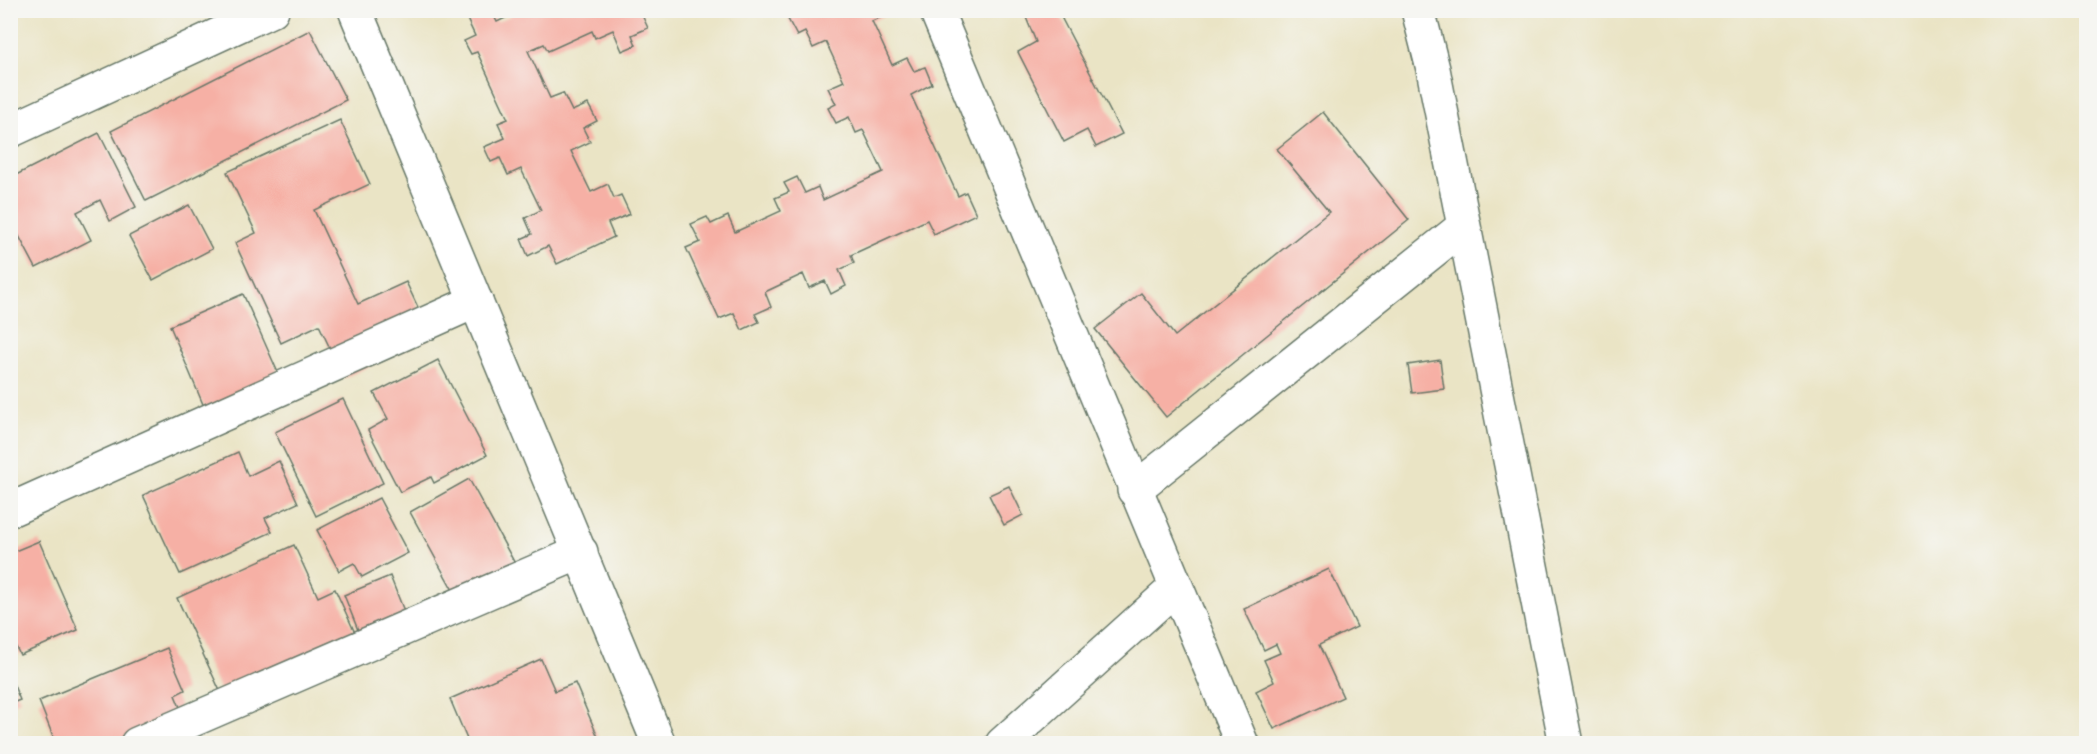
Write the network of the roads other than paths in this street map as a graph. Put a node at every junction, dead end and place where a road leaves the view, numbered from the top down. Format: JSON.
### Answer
{"nodes":[{"id":1,"x":272,"y":10,"type":"edge"},
{"id":2,"x":355,"y":10,"type":"edge"},
{"id":3,"x":936,"y":10,"type":"edge"},
{"id":4,"x":1418,"y":10,"type":"edge"},
{"id":5,"x":10,"y":131,"type":"edge"},
{"id":6,"x":1463,"y":227,"type":"junction"},
{"id":7,"x":476,"y":301,"type":"junction"},
{"id":8,"x":1134,"y":489,"type":"junction"},
{"id":9,"x":10,"y":510,"type":"edge"},
{"id":10,"x":580,"y":552,"type":"junction"},
{"id":11,"x":1175,"y":588,"type":"junction"},
{"id":12,"x":136,"y":744,"type":"edge"},
{"id":13,"x":659,"y":744,"type":"edge"},
{"id":14,"x":1002,"y":744,"type":"edge"},
{"id":15,"x":1242,"y":744,"type":"edge"},
{"id":16,"x":1566,"y":744,"type":"edge"}],
"edges":[{"from":1,"to":5,"type":"street"},
{"from":2,"to":7,"type":"street"},
{"from":3,"to":8,"type":"street"},
{"from":4,"to":6,"type":"street"},
{"from":6,"to":8,"type":"street"},
{"from":6,"to":16,"type":"street"},
{"from":7,"to":9,"type":"street"},
{"from":7,"to":10,"type":"street"},
{"from":8,"to":11,"type":"street"},
{"from":10,"to":12,"type":"street"},
{"from":10,"to":13,"type":"street"},
{"from":11,"to":14,"type":"street"},
{"from":11,"to":15,"type":"street"}]}
